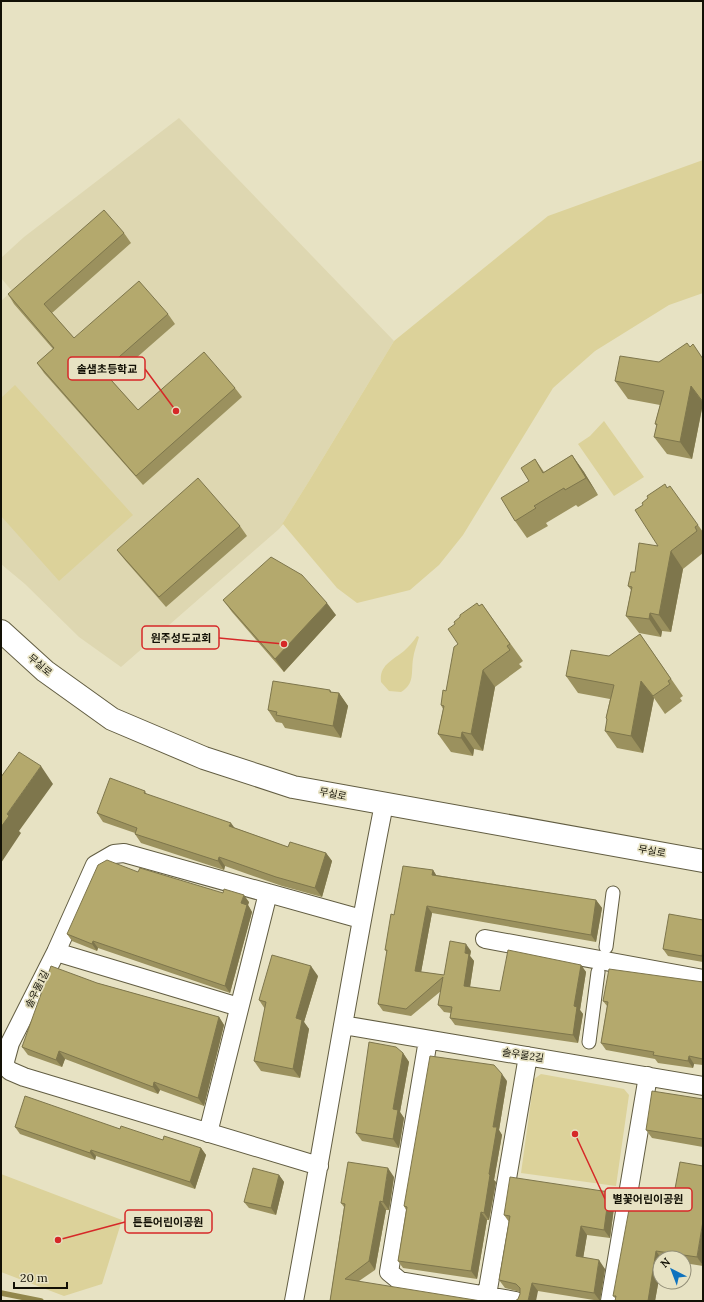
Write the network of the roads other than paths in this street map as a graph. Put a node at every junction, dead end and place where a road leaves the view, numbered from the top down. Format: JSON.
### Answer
{"nodes":[{"id":1,"x":1,"y":631,"type":"edge"},
{"id":2,"x":384,"y":804,"type":"junction"},
{"id":3,"x":703,"y":861,"type":"edge"},
{"id":4,"x":268,"y":893,"type":"junction"},
{"id":5,"x":613,"y":893,"type":"dead end"},
{"id":6,"x":361,"y":919,"type":"junction"},
{"id":7,"x":485,"y":939,"type":"dead end"},
{"id":8,"x":606,"y":947,"type":"dead end"},
{"id":9,"x":56,"y":952,"type":"junction"},
{"id":10,"x":598,"y":972,"type":"dead end"},
{"id":11,"x":703,"y":979,"type":"edge"},
{"id":12,"x":239,"y":1007,"type":"junction"},
{"id":13,"x":343,"y":1025,"type":"junction"},
{"id":14,"x":428,"y":1040,"type":"junction"},
{"id":15,"x":589,"y":1042,"type":"dead end"},
{"id":16,"x":528,"y":1056,"type":"junction"},
{"id":17,"x":648,"y":1076,"type":"junction"},
{"id":18,"x":703,"y":1086,"type":"edge"},
{"id":19,"x":208,"y":1133,"type":"junction"},
{"id":20,"x":320,"y":1166,"type":"junction"},
{"id":21,"x":488,"y":1295,"type":"junction"},
{"id":22,"x":294,"y":1301,"type":"edge"},
{"id":23,"x":516,"y":1301,"type":"edge"},
{"id":24,"x":610,"y":1301,"type":"edge"}],
"edges":[{"from":1,"to":2,"type":"street","name":"무실로"},
{"from":2,"to":3,"type":"street","name":"무실로"},
{"from":2,"to":6,"type":"street"},
{"from":4,"to":6,"type":"street","name":"솔우물1길"},
{"from":4,"to":9,"type":"street","name":"솔우물1길"},
{"from":4,"to":12,"type":"street"},
{"from":5,"to":8,"type":"street"},
{"from":6,"to":13,"type":"street"},
{"from":7,"to":11,"type":"street"},
{"from":9,"to":12,"type":"street"},
{"from":9,"to":19,"type":"street","name":"솔우물1길"},
{"from":10,"to":15,"type":"street"},
{"from":12,"to":19,"type":"street"},
{"from":13,"to":14,"type":"street","name":"솔우물2길"},
{"from":13,"to":20,"type":"street"},
{"from":14,"to":16,"type":"street","name":"솔우물2길"},
{"from":14,"to":21,"type":"street"},
{"from":16,"to":17,"type":"street","name":"솔우물2길"},
{"from":16,"to":21,"type":"street"},
{"from":17,"to":18,"type":"street","name":"솔우물2길"},
{"from":17,"to":24,"type":"street"},
{"from":19,"to":20,"type":"street","name":"솔우물1길"},
{"from":20,"to":22,"type":"street"},
{"from":21,"to":23,"type":"street"}]}
